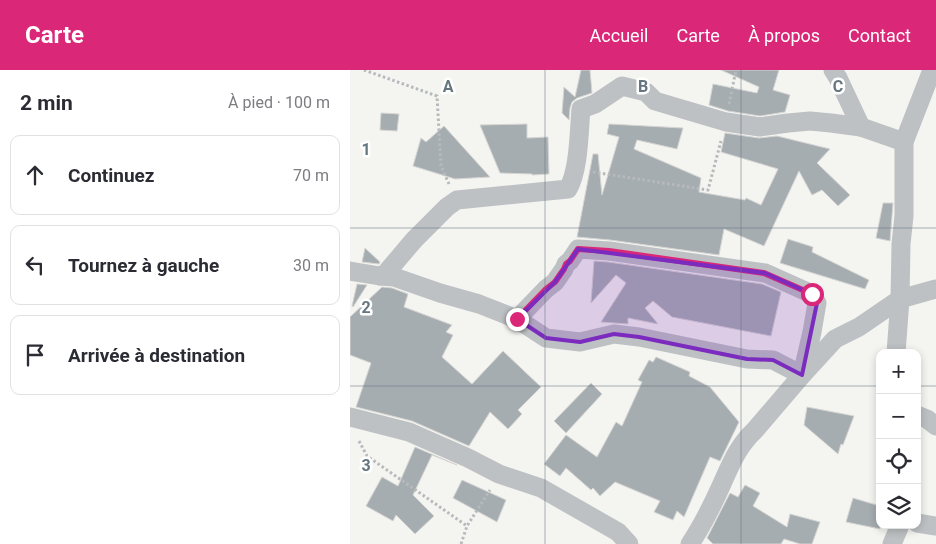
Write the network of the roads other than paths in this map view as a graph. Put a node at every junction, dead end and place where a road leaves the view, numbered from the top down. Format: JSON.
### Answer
{"nodes":[{"id":1,"x":833,"y":70,"type":"edge"},
{"id":2,"x":932,"y":70,"type":"edge"},
{"id":3,"x":861,"y":127,"type":"junction"},
{"id":4,"x":904,"y":142,"type":"junction"},
{"id":5,"x":350,"y":272,"type":"edge"},
{"id":6,"x":380,"y":276,"type":"junction"},
{"id":7,"x":936,"y":289,"type":"edge"},
{"id":8,"x":900,"y":299,"type":"junction"},
{"id":9,"x":517,"y":319,"type":"junction"},
{"id":10,"x":896,"y":349,"type":"edge"},
{"id":11,"x":802,"y":374,"type":"junction"},
{"id":12,"x":350,"y":417,"type":"edge"},
{"id":13,"x":921,"y":417,"type":"edge"},
{"id":14,"x":936,"y":426,"type":"edge"},
{"id":15,"x":921,"y":524,"type":"edge"},
{"id":16,"x":936,"y":526,"type":"edge"},
{"id":17,"x":898,"y":529,"type":"edge"},
{"id":18,"x":629,"y":544,"type":"edge"},
{"id":19,"x":690,"y":544,"type":"edge"},
{"id":20,"x":892,"y":544,"type":"edge"}],
"edges":[{"from":1,"to":3,"type":"street"},
{"from":2,"to":4,"type":"street"},
{"from":3,"to":4,"type":"street"},
{"from":3,"to":6,"type":"street"},
{"from":4,"to":8,"type":"street"},
{"from":5,"to":6,"type":"street"},
{"from":6,"to":9,"type":"street"},
{"from":7,"to":8,"type":"street"},
{"from":8,"to":10,"type":"street"},
{"from":8,"to":11,"type":"street"},
{"from":9,"to":11,"type":"street"},
{"from":9,"to":11,"type":"street"},
{"from":11,"to":19,"type":"street"},
{"from":12,"to":18,"type":"street"},
{"from":13,"to":14,"type":"street"},
{"from":15,"to":16,"type":"street"},
{"from":17,"to":20,"type":"street"}]}
